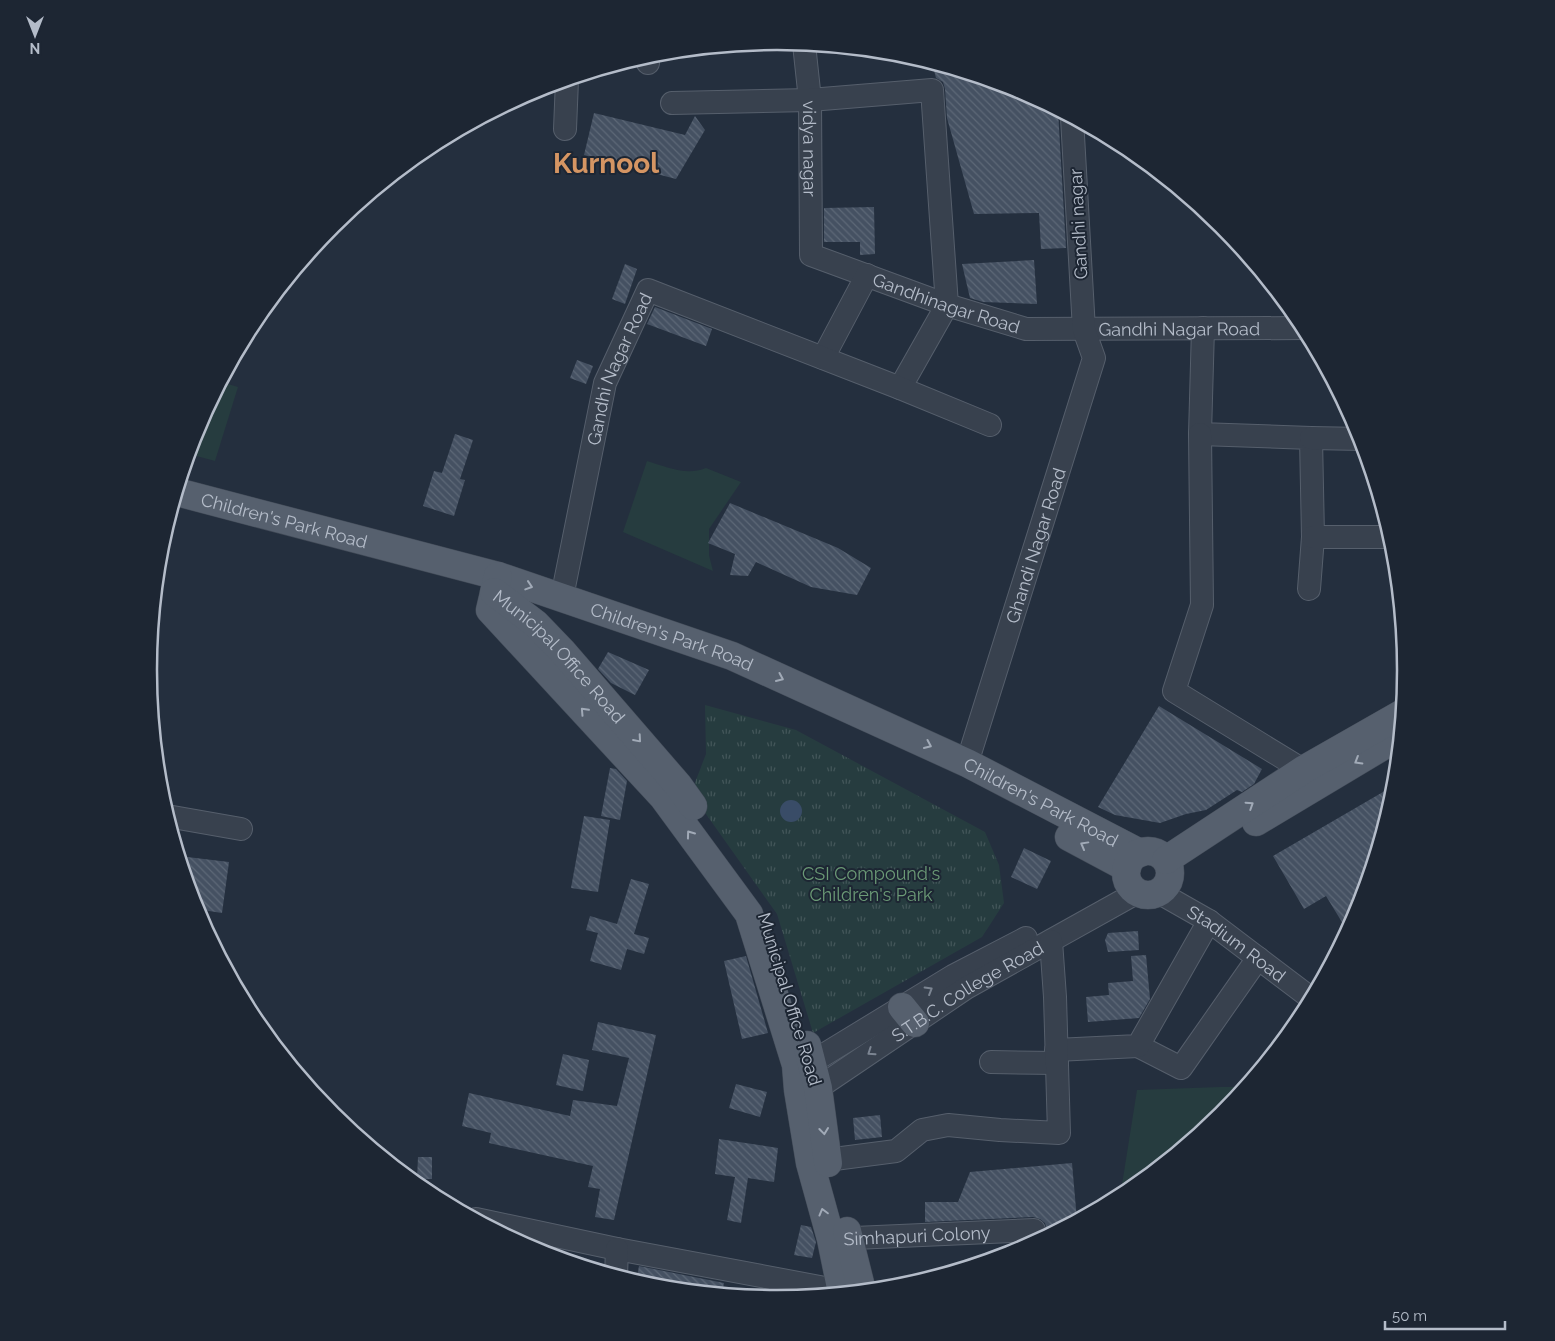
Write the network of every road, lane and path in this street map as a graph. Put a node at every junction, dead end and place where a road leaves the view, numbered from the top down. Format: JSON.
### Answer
{"nodes":[{"id":1,"x":805,"y":51,"type":"edge"},
{"id":2,"x":567,"y":87,"type":"edge"},
{"id":3,"x":810,"y":100,"type":"junction"},
{"id":4,"x":672,"y":102,"type":"dead end"},
{"id":5,"x":1072,"y":125,"type":"edge"},
{"id":6,"x":565,"y":129,"type":"dead end"},
{"id":7,"x":811,"y":255,"type":"joint"},
{"id":8,"x":867,"y":275,"type":"junction"},
{"id":9,"x":947,"y":305,"type":"junction"},
{"id":10,"x":1203,"y":328,"type":"junction"},
{"id":11,"x":1294,"y":328,"type":"edge"},
{"id":12,"x":1084,"y":330,"type":"junction"},
{"id":13,"x":823,"y":358,"type":"junction"},
{"id":14,"x":900,"y":388,"type":"junction"},
{"id":15,"x":990,"y":426,"type":"dead end"},
{"id":16,"x":1200,"y":434,"type":"junction"},
{"id":17,"x":1311,"y":438,"type":"junction"},
{"id":18,"x":1353,"y":439,"type":"edge"},
{"id":19,"x":183,"y":494,"type":"edge"},
{"id":20,"x":178,"y":509,"type":"edge"},
{"id":21,"x":1313,"y":537,"type":"junction"},
{"id":22,"x":1383,"y":537,"type":"edge"},
{"id":23,"x":496,"y":584,"type":"junction"},
{"id":24,"x":1310,"y":589,"type":"dead end"},
{"id":25,"x":562,"y":596,"type":"junction"},
{"id":26,"x":1396,"y":716,"type":"edge"},
{"id":27,"x":1394,"y":739,"type":"edge"},
{"id":28,"x":967,"y":763,"type":"junction"},
{"id":29,"x":1303,"y":770,"type":"junction"},
{"id":30,"x":175,"y":817,"type":"edge"},
{"id":31,"x":241,"y":829,"type":"dead end"},
{"id":32,"x":1149,"y":875,"type":"junction"},
{"id":33,"x":1209,"y":921,"type":"junction"},
{"id":34,"x":1051,"y":941,"type":"junction"},
{"id":35,"x":1258,"y":958,"type":"junction"},
{"id":36,"x":1315,"y":981,"type":"edge"},
{"id":37,"x":1306,"y":995,"type":"edge"},
{"id":38,"x":909,"y":1015,"type":"junction"},
{"id":39,"x":1138,"y":1046,"type":"junction"},
{"id":40,"x":1056,"y":1056,"type":"junction"},
{"id":41,"x":991,"y":1062,"type":"dead end"},
{"id":42,"x":806,"y":1076,"type":"junction"},
{"id":43,"x":818,"y":1161,"type":"junction"},
{"id":44,"x":496,"y":1223,"type":"edge"},
{"id":45,"x":1034,"y":1230,"type":"dead end"},
{"id":46,"x":840,"y":1239,"type":"junction"},
{"id":47,"x":617,"y":1249,"type":"junction"},
{"id":48,"x":616,"y":1270,"type":"edge"},
{"id":49,"x":847,"y":1287,"type":"edge"},
{"id":50,"x":831,"y":1289,"type":"edge"}],
"edges":[{"from":1,"to":3,"type":"street","name":"vidya nagar"},
{"from":2,"to":6,"type":"street"},
{"from":3,"to":4,"type":"street"},
{"from":3,"to":7,"type":"street","name":"vidya nagar"},
{"from":3,"to":9,"type":"street"},
{"from":5,"to":12,"type":"street","name":"Gandhi nagar"},
{"from":7,"to":8,"type":"street","name":"Gandhinagar Road"},
{"from":8,"to":9,"type":"street","name":"Gandhinagar Road"},
{"from":8,"to":13,"type":"street"},
{"from":9,"to":12,"type":"street","name":"Gandhinagar Road"},
{"from":9,"to":14,"type":"street"},
{"from":10,"to":11,"type":"street","name":"Gandhi Nagar Road"},
{"from":10,"to":12,"type":"street","name":"Gandhi Nagar Road"},
{"from":10,"to":16,"type":"street"},
{"from":12,"to":28,"type":"street","name":"Ghandi Nagar Road"},
{"from":13,"to":14,"type":"street","name":"Gandhi Nagar Road"},
{"from":13,"to":25,"type":"street","name":"Gandhi Nagar Road"},
{"from":14,"to":15,"type":"street","name":"Gandhi Nagar Road"},
{"from":16,"to":17,"type":"street"},
{"from":16,"to":29,"type":"street"},
{"from":17,"to":18,"type":"street"},
{"from":17,"to":21,"type":"street"},
{"from":19,"to":23,"type":"main road","name":"Children's Park Road"},
{"from":20,"to":23,"type":"main road","name":"Children's Park Road"},
{"from":21,"to":22,"type":"street"},
{"from":21,"to":24,"type":"street"},
{"from":23,"to":25,"type":"main road","name":"Children's Park Road","one_way":true},
{"from":32,"to":23,"type":"main road","name":"Children's Park Road","one_way":true},
{"from":23,"to":42,"type":"main road","name":"Municipal Office Road"},
{"from":25,"to":28,"type":"main road","name":"Children's Park Road","one_way":true},
{"from":26,"to":29,"type":"main road","name":"S.T.B.C. College Road"},
{"from":27,"to":32,"type":"main road","name":"S.T.B.C. College Road","one_way":true},
{"from":28,"to":32,"type":"main road","name":"Children's Park Road"},
{"from":32,"to":29,"type":"main road","name":"S.T.B.C. College Road","one_way":true},
{"from":30,"to":31,"type":"street"},
{"from":32,"to":33,"type":"street","name":"Stadium Road"},
{"from":32,"to":34,"type":"street","name":"S.T.B.C. College Road"},
{"from":32,"to":36,"type":"street","name":"Stadium Road"},
{"from":38,"to":32,"type":"street","one_way":true},
{"from":33,"to":35,"type":"street","name":"Stadium Road"},
{"from":33,"to":39,"type":"street"},
{"from":34,"to":38,"type":"street","name":"S.T.B.C. College Road"},
{"from":34,"to":40,"type":"street"},
{"from":35,"to":37,"type":"street","name":"Stadium Road"},
{"from":35,"to":39,"type":"street"},
{"from":38,"to":42,"type":"street"},
{"from":39,"to":40,"type":"street"},
{"from":40,"to":41,"type":"street"},
{"from":40,"to":43,"type":"street"},
{"from":42,"to":43,"type":"main road","name":"Municipal Office Road"},
{"from":43,"to":46,"type":"main road","name":"Municipal Office Road"},
{"from":44,"to":47,"type":"street"},
{"from":45,"to":46,"type":"street","name":"Simhapuri Colony"},
{"from":46,"to":49,"type":"main road","name":"Municipal Office Road"},
{"from":47,"to":48,"type":"street"},
{"from":47,"to":50,"type":"street"}]}
